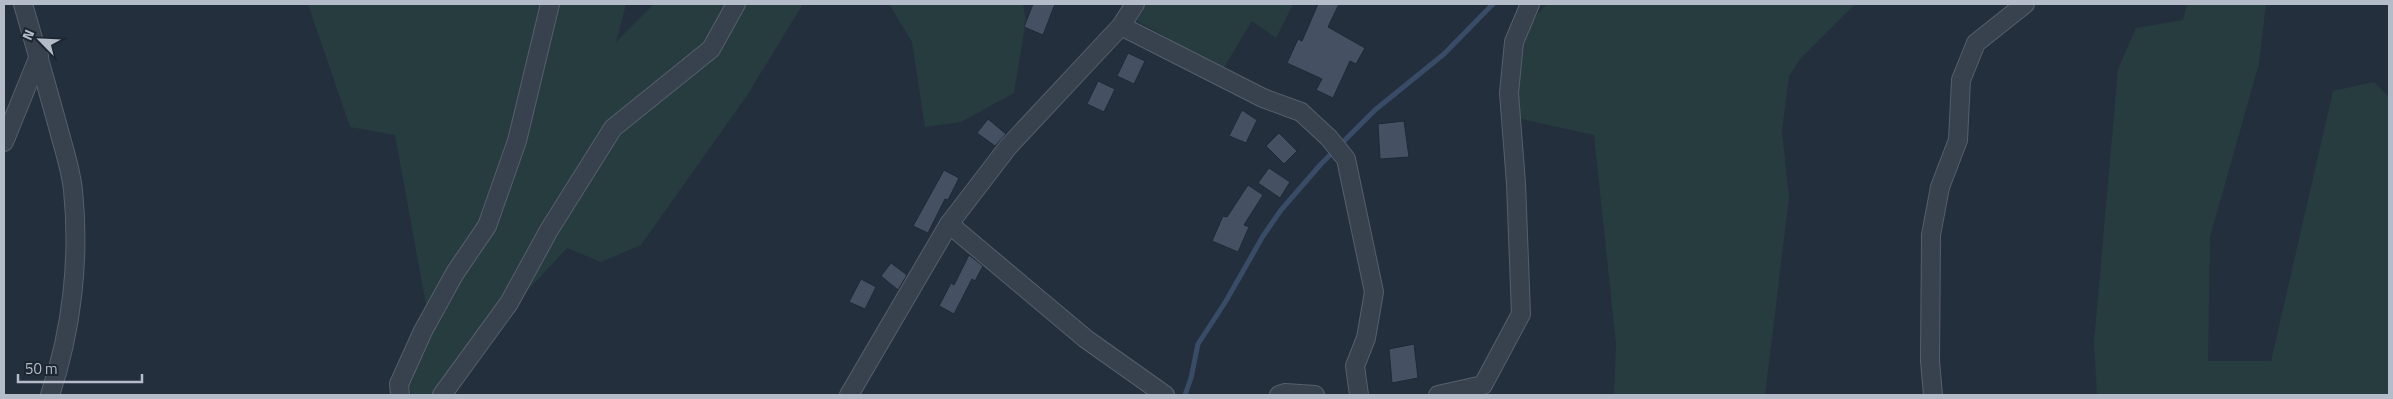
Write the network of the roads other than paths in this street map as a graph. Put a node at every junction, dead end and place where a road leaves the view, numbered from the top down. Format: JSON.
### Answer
{"nodes":[{"id":1,"x":22,"y":4,"type":"edge"},
{"id":2,"x":550,"y":4,"type":"edge"},
{"id":3,"x":736,"y":4,"type":"edge"},
{"id":4,"x":1135,"y":4,"type":"edge"},
{"id":5,"x":1529,"y":4,"type":"edge"},
{"id":6,"x":2025,"y":4,"type":"edge"},
{"id":7,"x":1121,"y":26,"type":"junction"},
{"id":8,"x":39,"y":56,"type":"junction"},
{"id":9,"x":4,"y":142,"type":"edge"},
{"id":10,"x":949,"y":224,"type":"junction"},
{"id":11,"x":1486,"y":390,"type":"edge"},
{"id":12,"x":50,"y":395,"type":"edge"},
{"id":13,"x":400,"y":395,"type":"edge"},
{"id":14,"x":442,"y":395,"type":"edge"},
{"id":15,"x":849,"y":395,"type":"edge"},
{"id":16,"x":1165,"y":395,"type":"edge"},
{"id":17,"x":1279,"y":395,"type":"edge"},
{"id":18,"x":1315,"y":395,"type":"edge"},
{"id":19,"x":1359,"y":395,"type":"edge"},
{"id":20,"x":1438,"y":395,"type":"edge"},
{"id":21,"x":1933,"y":395,"type":"edge"}],
"edges":[{"from":1,"to":8,"type":"street"},
{"from":2,"to":13,"type":"street"},
{"from":3,"to":14,"type":"street"},
{"from":4,"to":7,"type":"street"},
{"from":5,"to":11,"type":"street"},
{"from":6,"to":21,"type":"street"},
{"from":7,"to":10,"type":"street"},
{"from":7,"to":19,"type":"street"},
{"from":8,"to":9,"type":"street"},
{"from":8,"to":12,"type":"street"},
{"from":10,"to":15,"type":"street"},
{"from":10,"to":16,"type":"street"},
{"from":11,"to":20,"type":"street"},
{"from":17,"to":18,"type":"street"}]}
